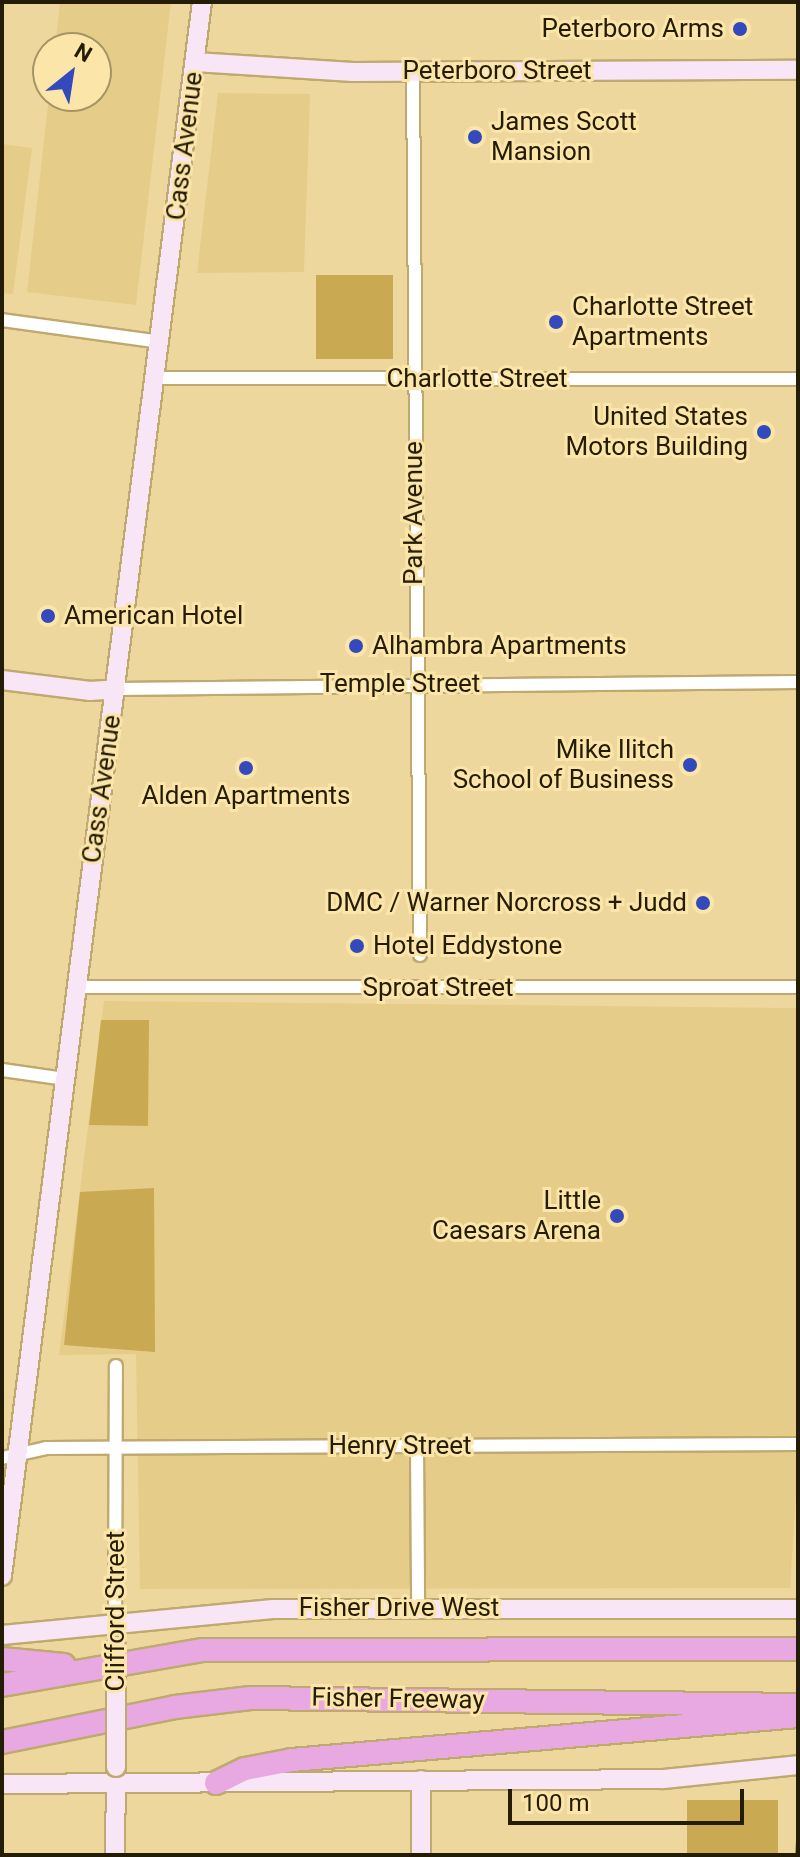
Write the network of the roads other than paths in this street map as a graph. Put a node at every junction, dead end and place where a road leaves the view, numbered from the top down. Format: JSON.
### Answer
{"nodes":[{"id":1,"x":202,"y":2,"type":"edge"},
{"id":2,"x":195,"y":62,"type":"junction"},
{"id":3,"x":798,"y":70,"type":"edge"},
{"id":4,"x":413,"y":72,"type":"junction"},
{"id":5,"x":2,"y":320,"type":"edge"},
{"id":6,"x":160,"y":342,"type":"junction"},
{"id":7,"x":156,"y":378,"type":"junction"},
{"id":8,"x":798,"y":379,"type":"edge"},
{"id":9,"x":415,"y":380,"type":"junction"},
{"id":10,"x":2,"y":680,"type":"edge"},
{"id":11,"x":798,"y":682,"type":"edge"},
{"id":12,"x":414,"y":684,"type":"junction"},
{"id":13,"x":116,"y":689,"type":"junction"},
{"id":14,"x":420,"y":955,"type":"dead end"},
{"id":15,"x":78,"y":987,"type":"junction"},
{"id":16,"x":798,"y":987,"type":"edge"},
{"id":17,"x":2,"y":1070,"type":"edge"},
{"id":18,"x":65,"y":1079,"type":"junction"},
{"id":19,"x":116,"y":1366,"type":"dead end"},
{"id":20,"x":798,"y":1444,"type":"edge"},
{"id":21,"x":417,"y":1445,"type":"junction"},
{"id":22,"x":114,"y":1447,"type":"junction"},
{"id":23,"x":10,"y":1456,"type":"edge"},
{"id":24,"x":2,"y":1576,"type":"edge"},
{"id":25,"x":418,"y":1608,"type":"junction"},
{"id":26,"x":798,"y":1609,"type":"edge"},
{"id":27,"x":115,"y":1622,"type":"junction"},
{"id":28,"x":2,"y":1635,"type":"edge"},
{"id":29,"x":798,"y":1649,"type":"edge"},
{"id":30,"x":2,"y":1659,"type":"edge"},
{"id":31,"x":85,"y":1667,"type":"junction"},
{"id":32,"x":2,"y":1685,"type":"edge"},
{"id":33,"x":798,"y":1705,"type":"edge"},
{"id":34,"x":798,"y":1716,"type":"edge"},
{"id":35,"x":2,"y":1742,"type":"edge"},
{"id":36,"x":798,"y":1765,"type":"edge"},
{"id":37,"x":116,"y":1775,"type":"junction"},
{"id":38,"x":421,"y":1780,"type":"junction"},
{"id":39,"x":216,"y":1783,"type":"junction"},
{"id":40,"x":2,"y":1784,"type":"edge"},
{"id":41,"x":115,"y":1855,"type":"edge"},
{"id":42,"x":421,"y":1855,"type":"edge"}],
"edges":[{"from":1,"to":2,"type":"street","name":"Cass Avenue"},
{"from":2,"to":4,"type":"street","name":"Peterboro Street"},
{"from":2,"to":6,"type":"street","name":"Cass Avenue"},
{"from":3,"to":4,"type":"street","name":"Peterboro Street"},
{"from":4,"to":9,"type":"street","name":"Park Avenue"},
{"from":5,"to":6,"type":"street"},
{"from":6,"to":7,"type":"street","name":"Cass Avenue"},
{"from":7,"to":9,"type":"street","name":"Charlotte Street"},
{"from":7,"to":13,"type":"street","name":"Cass Avenue"},
{"from":8,"to":9,"type":"street","name":"Charlotte Street"},
{"from":9,"to":12,"type":"street","name":"Park Avenue"},
{"from":10,"to":13,"type":"street","name":"Temple Street"},
{"from":11,"to":12,"type":"street","name":"Temple Street"},
{"from":12,"to":13,"type":"street","name":"Temple Street"},
{"from":12,"to":14,"type":"street","name":"Park Avenue"},
{"from":13,"to":15,"type":"street","name":"Cass Avenue"},
{"from":15,"to":16,"type":"street","name":"Sproat Street"},
{"from":15,"to":18,"type":"street","name":"Cass Avenue"},
{"from":17,"to":18,"type":"street"},
{"from":18,"to":23,"type":"street","name":"Cass Avenue"},
{"from":19,"to":22,"type":"street","name":"Clifford Street"},
{"from":20,"to":21,"type":"street","name":"Henry Street"},
{"from":21,"to":22,"type":"street","name":"Henry Street"},
{"from":21,"to":25,"type":"street"},
{"from":22,"to":23,"type":"street","name":"Henry Street"},
{"from":22,"to":27,"type":"street","name":"Clifford Street"},
{"from":23,"to":24,"type":"street","name":"Cass Avenue"},
{"from":25,"to":26,"type":"street","name":"Fisher Drive West"},
{"from":25,"to":27,"type":"street","name":"Fisher Drive West"},
{"from":27,"to":28,"type":"street","name":"Fisher Drive West"},
{"from":27,"to":37,"type":"street","name":"Clifford Street","bridge":true},
{"from":29,"to":31,"type":"highway","name":"Fisher Freeway"},
{"from":30,"to":31,"type":"highway"},
{"from":31,"to":32,"type":"highway","name":"Fisher Freeway"},
{"from":33,"to":35,"type":"highway","name":"Fisher Freeway"},
{"from":34,"to":39,"type":"highway"},
{"from":36,"to":38,"type":"street"},
{"from":37,"to":39,"type":"street"},
{"from":37,"to":40,"type":"street"},
{"from":37,"to":41,"type":"street","name":"Clifford Street"},
{"from":38,"to":39,"type":"street"},
{"from":38,"to":42,"type":"street"}]}
